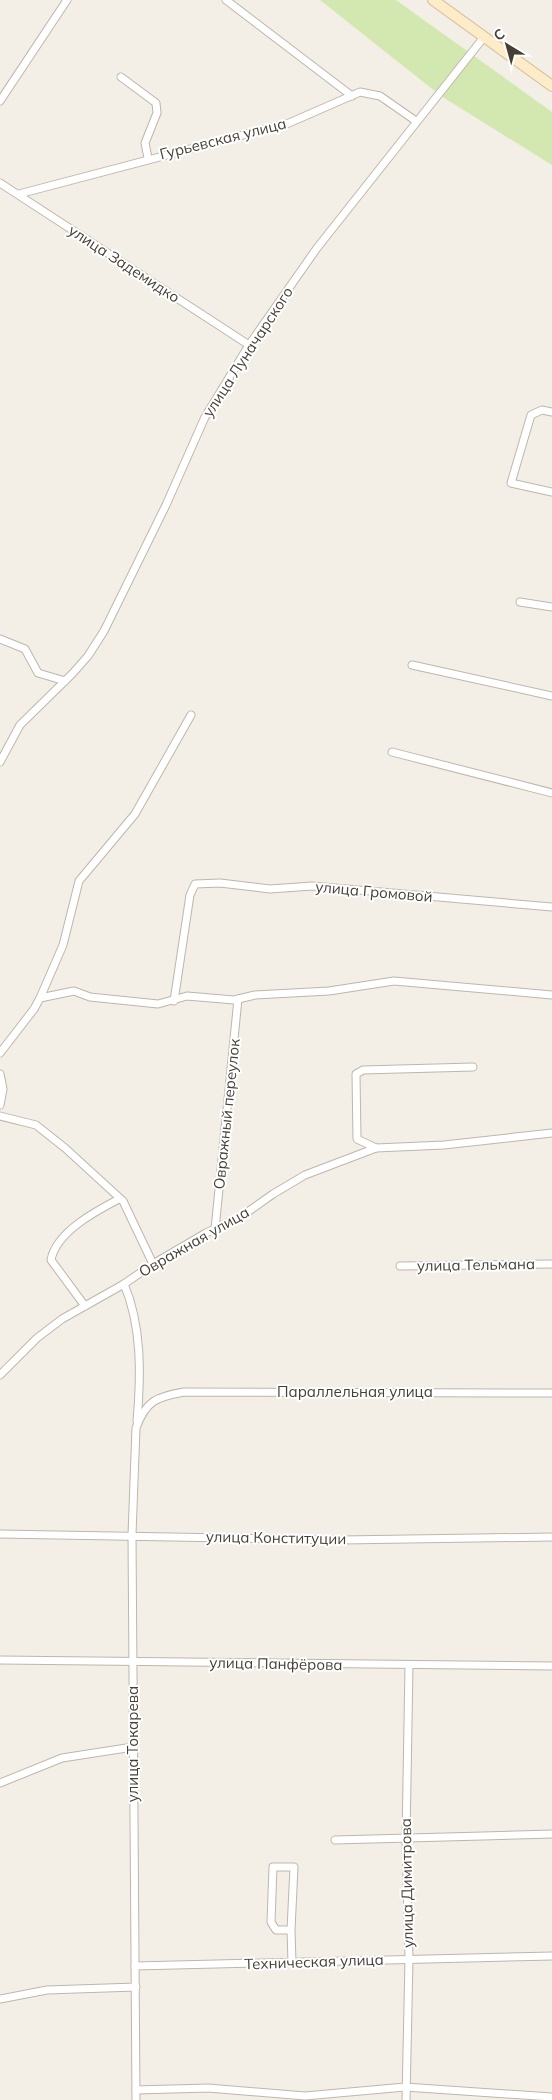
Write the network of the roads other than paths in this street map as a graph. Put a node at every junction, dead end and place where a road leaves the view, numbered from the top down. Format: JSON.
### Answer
{"nodes":[{"id":1,"x":67,"y":0,"type":"edge"},
{"id":2,"x":226,"y":0,"type":"edge"},
{"id":3,"x":433,"y":0,"type":"edge"},
{"id":4,"x":484,"y":37,"type":"junction"},
{"id":5,"x":121,"y":77,"type":"dead end"},
{"id":6,"x":552,"y":86,"type":"edge"},
{"id":7,"x":352,"y":96,"type":"junction"},
{"id":8,"x":0,"y":101,"type":"edge"},
{"id":9,"x":416,"y":121,"type":"junction"},
{"id":10,"x":148,"y":158,"type":"junction"},
{"id":11,"x":0,"y":182,"type":"edge"},
{"id":12,"x":19,"y":194,"type":"junction"},
{"id":13,"x":249,"y":345,"type":"junction"},
{"id":14,"x":552,"y":412,"type":"edge"},
{"id":15,"x":552,"y":492,"type":"edge"},
{"id":16,"x":520,"y":602,"type":"dead end"},
{"id":17,"x":552,"y":607,"type":"edge"},
{"id":18,"x":0,"y":639,"type":"edge"},
{"id":19,"x":412,"y":664,"type":"dead end"},
{"id":20,"x":65,"y":681,"type":"junction"},
{"id":21,"x":552,"y":696,"type":"edge"},
{"id":22,"x":191,"y":715,"type":"dead end"},
{"id":23,"x":392,"y":752,"type":"dead end"},
{"id":24,"x":0,"y":762,"type":"edge"},
{"id":25,"x":552,"y":793,"type":"edge"},
{"id":26,"x":552,"y":907,"type":"edge"},
{"id":27,"x":552,"y":995,"type":"edge"},
{"id":28,"x":40,"y":998,"type":"junction"},
{"id":29,"x":236,"y":999,"type":"junction"},
{"id":30,"x":174,"y":1001,"type":"junction"},
{"id":31,"x":0,"y":1053,"type":"edge"},
{"id":32,"x":472,"y":1067,"type":"dead end"},
{"id":33,"x":0,"y":1074,"type":"edge"},
{"id":34,"x":0,"y":1105,"type":"edge"},
{"id":35,"x":0,"y":1116,"type":"edge"},
{"id":36,"x":552,"y":1132,"type":"edge"},
{"id":37,"x":376,"y":1148,"type":"junction"},
{"id":38,"x":119,"y":1199,"type":"junction"},
{"id":39,"x":215,"y":1229,"type":"junction"},
{"id":40,"x":153,"y":1264,"type":"junction"},
{"id":41,"x":552,"y":1264,"type":"edge"},
{"id":42,"x":400,"y":1266,"type":"dead end"},
{"id":43,"x":124,"y":1284,"type":"junction"},
{"id":44,"x":85,"y":1306,"type":"junction"},
{"id":45,"x":0,"y":1375,"type":"edge"},
{"id":46,"x":552,"y":1393,"type":"edge"},
{"id":47,"x":158,"y":1397,"type":"joint"},
{"id":48,"x":136,"y":1428,"type":"junction"},
{"id":49,"x":0,"y":1534,"type":"edge"},
{"id":50,"x":132,"y":1535,"type":"junction"},
{"id":51,"x":552,"y":1537,"type":"edge"},
{"id":52,"x":0,"y":1660,"type":"edge"},
{"id":53,"x":132,"y":1662,"type":"junction"},
{"id":54,"x":410,"y":1665,"type":"junction"},
{"id":55,"x":552,"y":1666,"type":"edge"},
{"id":56,"x":133,"y":1747,"type":"junction"},
{"id":57,"x":0,"y":1783,"type":"edge"},
{"id":58,"x":552,"y":1834,"type":"edge"},
{"id":59,"x":406,"y":1839,"type":"junction"},
{"id":60,"x":335,"y":1840,"type":"dead end"},
{"id":61,"x":291,"y":1930,"type":"junction"},
{"id":62,"x":552,"y":1956,"type":"edge"},
{"id":63,"x":409,"y":1958,"type":"junction"},
{"id":64,"x":292,"y":1963,"type":"junction"},
{"id":65,"x":135,"y":1966,"type":"junction"},
{"id":66,"x":136,"y":1987,"type":"junction"},
{"id":67,"x":0,"y":1999,"type":"edge"},
{"id":68,"x":405,"y":2087,"type":"junction"},
{"id":69,"x":136,"y":2090,"type":"junction"},
{"id":70,"x":552,"y":2097,"type":"edge"},
{"id":71,"x":136,"y":2100,"type":"edge"},
{"id":72,"x":406,"y":2100,"type":"edge"}],
"edges":[{"from":1,"to":8,"type":"street"},
{"from":2,"to":7,"type":"street"},
{"from":3,"to":4,"type":"street"},
{"from":4,"to":6,"type":"street"},
{"from":4,"to":9,"type":"street","name":"улица Луначарского"},
{"from":5,"to":10,"type":"street"},
{"from":7,"to":9,"type":"street","name":"Гурьевская улица"},
{"from":7,"to":10,"type":"street","name":"Гурьевская улица"},
{"from":9,"to":13,"type":"street","name":"улица Луначарского"},
{"from":10,"to":12,"type":"street","name":"Гурьевская улица"},
{"from":11,"to":12,"type":"street","name":"улица Задемидко"},
{"from":12,"to":13,"type":"street","name":"улица Задемидко"},
{"from":13,"to":20,"type":"street","name":"улица Луначарского"},
{"from":14,"to":15,"type":"street"},
{"from":16,"to":17,"type":"street"},
{"from":18,"to":20,"type":"street"},
{"from":19,"to":21,"type":"street"},
{"from":20,"to":24,"type":"street","name":"улица Луначарского"},
{"from":22,"to":28,"type":"street"},
{"from":23,"to":25,"type":"street"},
{"from":26,"to":30,"type":"street","name":"улица Громовой"},
{"from":27,"to":29,"type":"street"},
{"from":28,"to":30,"type":"street"},
{"from":28,"to":31,"type":"street"},
{"from":29,"to":30,"type":"street"},
{"from":29,"to":39,"type":"street","name":"Овражный переулок"},
{"from":32,"to":37,"type":"street"},
{"from":33,"to":34,"type":"street"},
{"from":35,"to":38,"type":"street"},
{"from":36,"to":37,"type":"street","name":"Овражная улица"},
{"from":37,"to":39,"type":"street","name":"Овражная улица"},
{"from":38,"to":40,"type":"street"},
{"from":38,"to":44,"type":"street"},
{"from":39,"to":40,"type":"street","name":"Овражная улица"},
{"from":40,"to":43,"type":"street","name":"Овражная улица"},
{"from":41,"to":42,"type":"street","name":"улица Тельмана"},
{"from":43,"to":44,"type":"street","name":"Овражная улица"},
{"from":43,"to":48,"type":"street"},
{"from":44,"to":45,"type":"street","name":"Овражная улица"},
{"from":46,"to":47,"type":"street","name":"Параллельная улица"},
{"from":47,"to":48,"type":"street","name":"улица Токарева"},
{"from":48,"to":50,"type":"street","name":"улица Токарева"},
{"from":49,"to":50,"type":"street","name":"улица Конституции"},
{"from":50,"to":51,"type":"street","name":"улица Конституции"},
{"from":50,"to":53,"type":"street","name":"улица Токарева"},
{"from":52,"to":53,"type":"street","name":"улица Панфёрова"},
{"from":53,"to":54,"type":"street","name":"улица Панфёрова"},
{"from":53,"to":56,"type":"street","name":"улица Токарева"},
{"from":54,"to":55,"type":"street","name":"улица Панфёрова"},
{"from":54,"to":59,"type":"street","name":"улица Димитрова"},
{"from":56,"to":57,"type":"street"},
{"from":56,"to":65,"type":"street","name":"улица Токарева"},
{"from":58,"to":59,"type":"street"},
{"from":59,"to":60,"type":"street"},
{"from":59,"to":63,"type":"street","name":"улица Димитрова"},
{"from":61,"to":61,"type":"street"},
{"from":61,"to":64,"type":"street"},
{"from":62,"to":63,"type":"street","name":"Техническая улица"},
{"from":63,"to":64,"type":"street","name":"Техническая улица"},
{"from":63,"to":68,"type":"street","name":"улица Димитрова"},
{"from":64,"to":65,"type":"street","name":"Техническая улица"},
{"from":65,"to":66,"type":"street","name":"улица Токарева"},
{"from":66,"to":67,"type":"street"},
{"from":66,"to":69,"type":"street","name":"улица Токарева"},
{"from":68,"to":69,"type":"street"},
{"from":68,"to":70,"type":"street"},
{"from":68,"to":72,"type":"street","name":"улица Димитрова"},
{"from":69,"to":71,"type":"street","name":"улица Токарева"}]}
